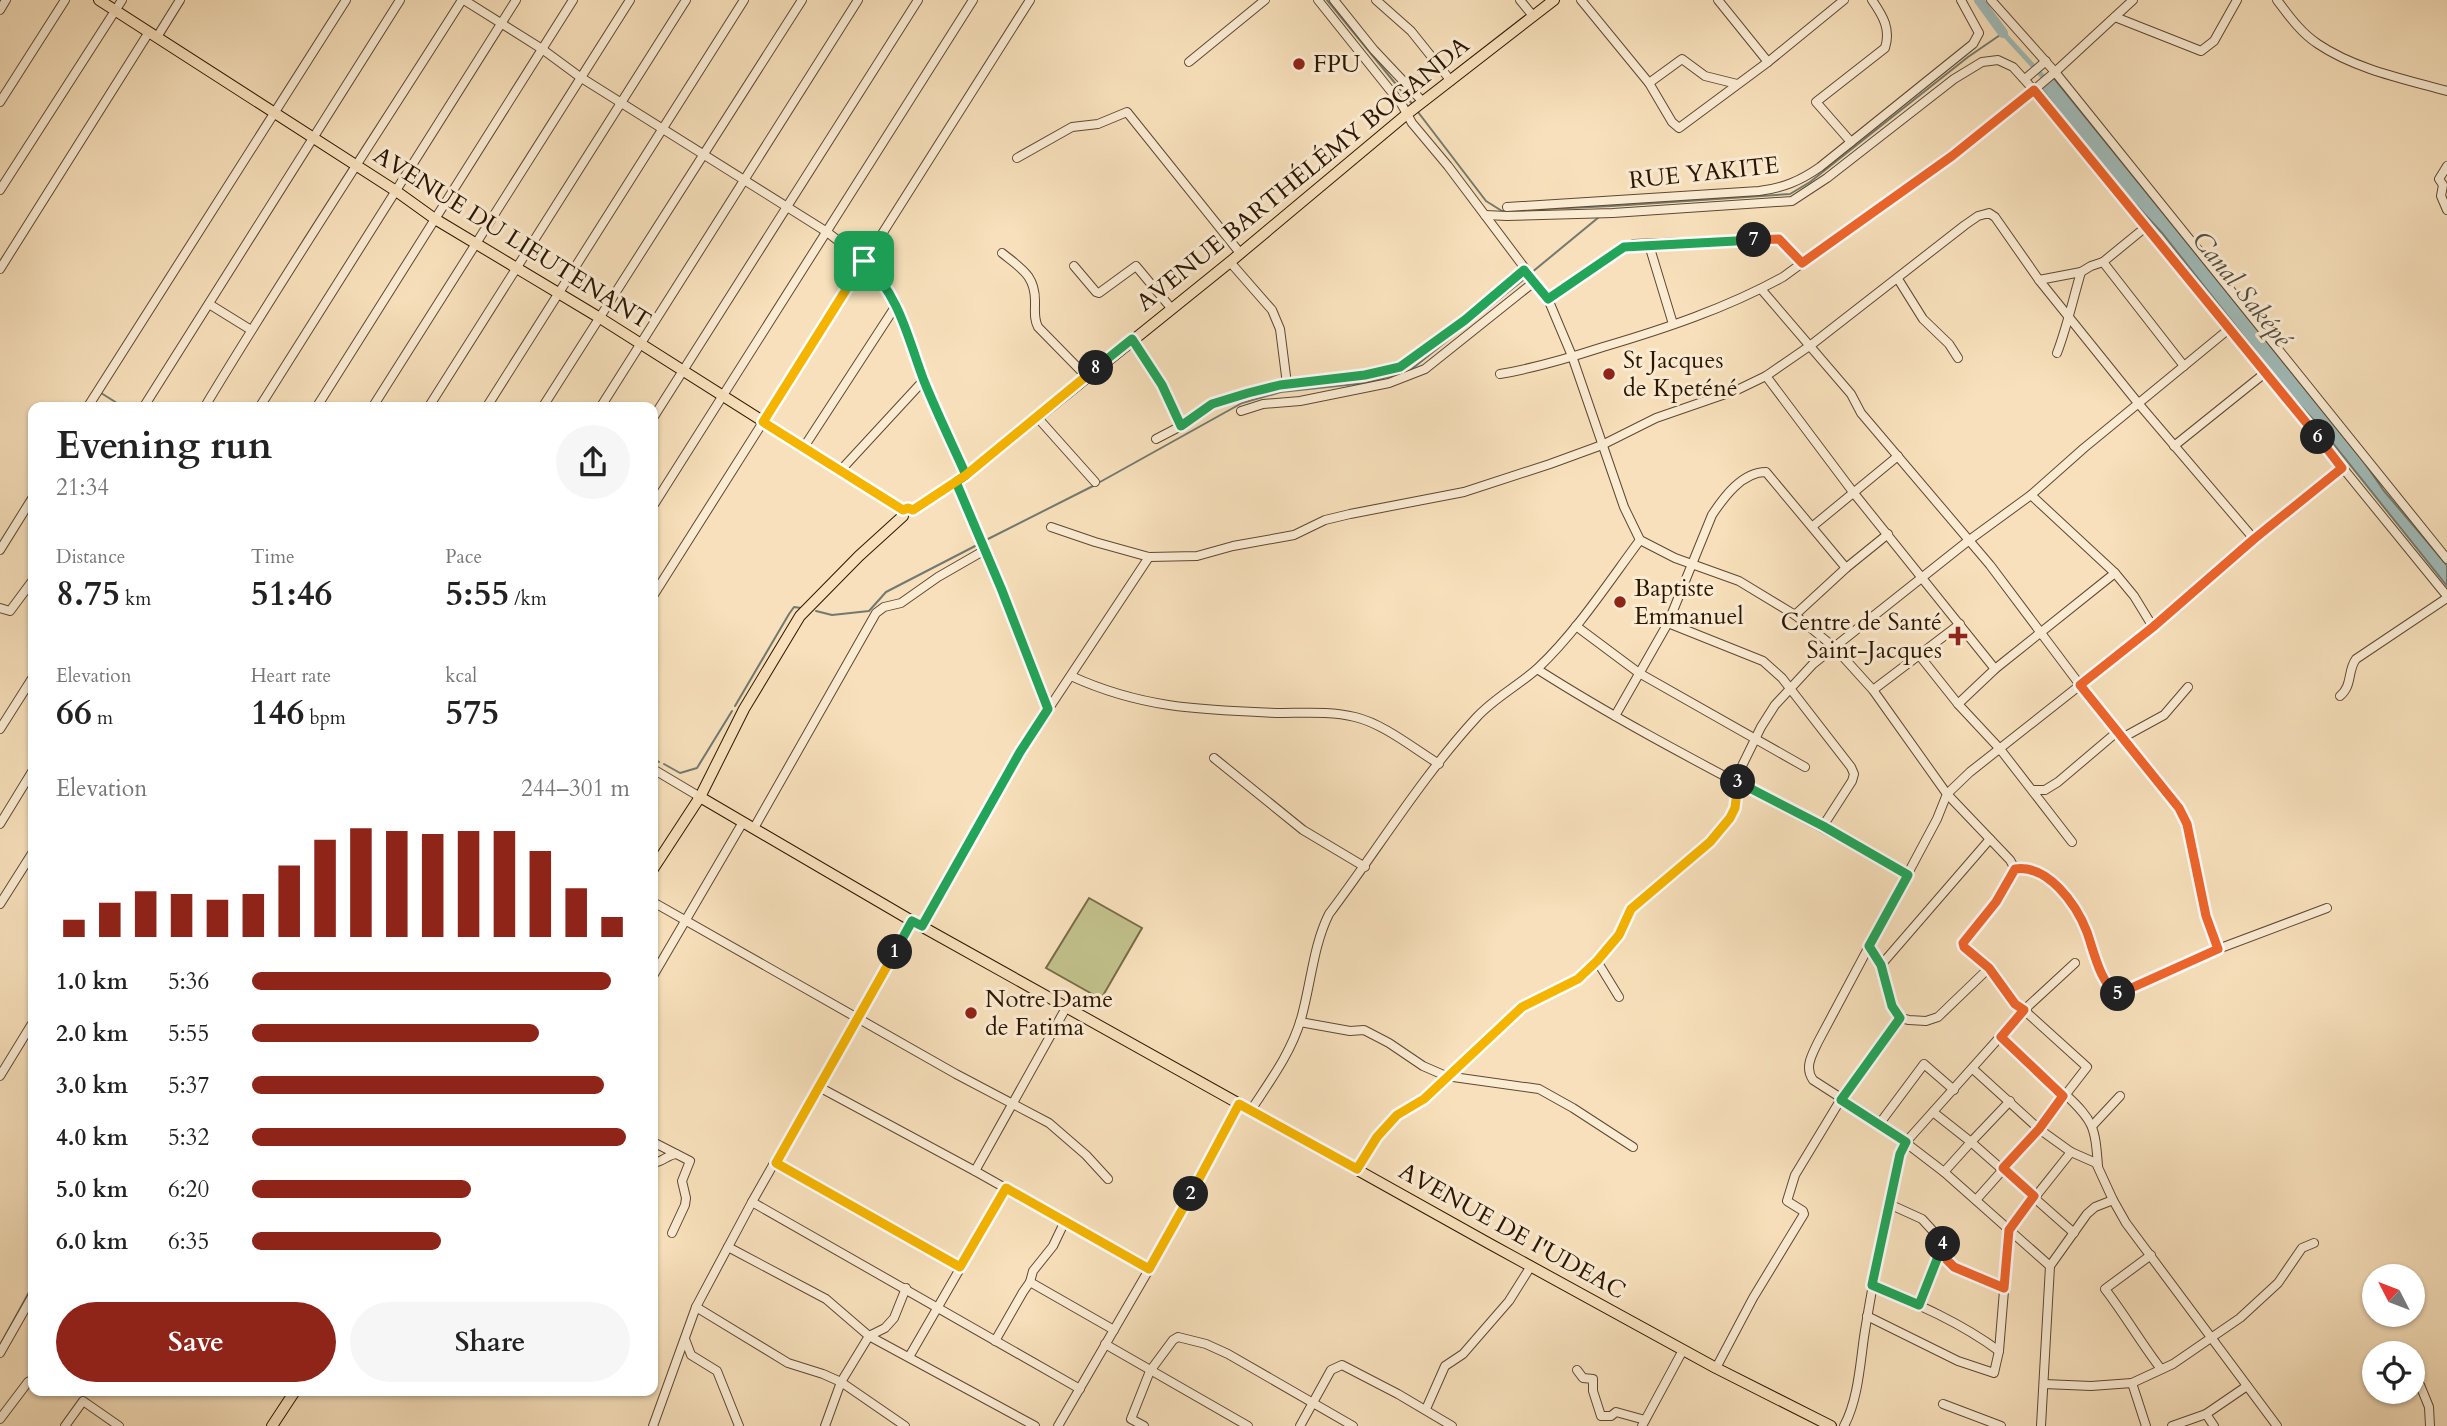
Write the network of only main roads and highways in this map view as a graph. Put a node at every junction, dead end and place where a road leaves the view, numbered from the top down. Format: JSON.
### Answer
{"nodes":[{"id":1,"x":99,"y":0,"type":"edge"},
{"id":2,"x":1554,"y":0,"type":"edge"},
{"id":3,"x":907,"y":512,"type":"junction"},
{"id":4,"x":700,"y":797,"type":"junction"},
{"id":5,"x":658,"y":861,"type":"edge"},
{"id":6,"x":292,"y":1396,"type":"edge"},
{"id":7,"x":272,"y":1426,"type":"edge"},
{"id":8,"x":1831,"y":1426,"type":"edge"}],
"edges":[{"from":1,"to":3,"type":"main road","name":"AVENUE DU LIEUTENANT"},
{"from":2,"to":3,"type":"main road","name":"AVENUE BARTHÉLÉMY BOGANDA"},
{"from":3,"to":4,"type":"main road","name":"AVENUE BARTHÉLÉMY BOGANDA"},
{"from":4,"to":5,"type":"main road","name":"AVENUE BARTHÉLÉMY BOGANDA"},
{"from":4,"to":8,"type":"main road","name":"AVENUE DE I'UDEAC"},
{"from":6,"to":7,"type":"main road"}]}
